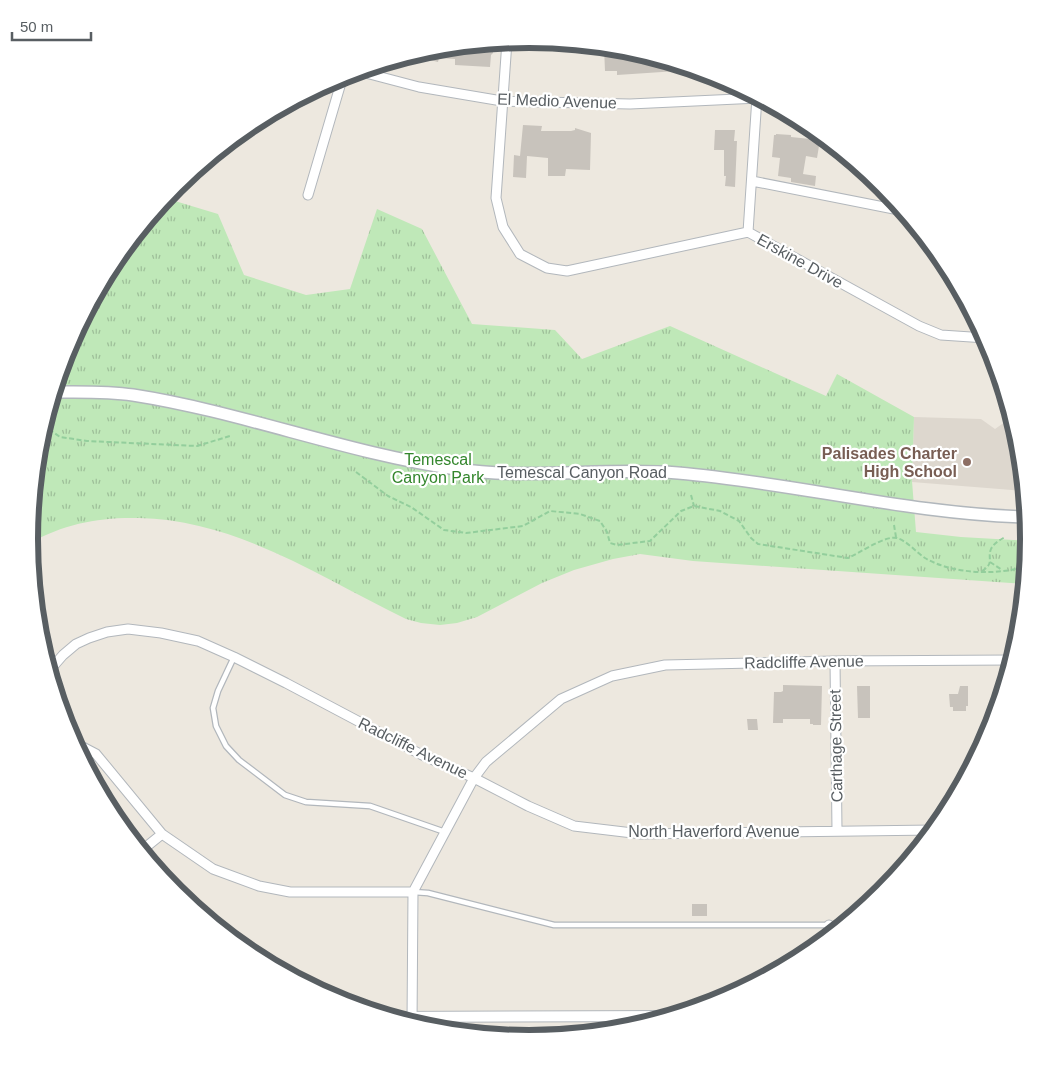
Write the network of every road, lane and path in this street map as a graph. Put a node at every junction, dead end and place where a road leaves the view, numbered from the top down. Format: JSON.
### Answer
{"nodes":[{"id":1,"x":506,"y":49,"type":"edge"},
{"id":2,"x":370,"y":74,"type":"edge"},
{"id":3,"x":340,"y":85,"type":"edge"},
{"id":4,"x":743,"y":98,"type":"edge"},
{"id":5,"x":502,"y":101,"type":"junction"},
{"id":6,"x":757,"y":104,"type":"edge"},
{"id":7,"x":752,"y":181,"type":"junction"},
{"id":8,"x":308,"y":195,"type":"dead end"},
{"id":9,"x":893,"y":209,"type":"edge"},
{"id":10,"x":748,"y":232,"type":"junction"},
{"id":11,"x":977,"y":337,"type":"edge"},
{"id":12,"x":61,"y":392,"type":"edge"},
{"id":13,"x":50,"y":430,"type":"edge"},
{"id":14,"x":230,"y":436,"type":"dead end"},
{"id":15,"x":356,"y":472,"type":"dead end"},
{"id":16,"x":691,"y":495,"type":"dead end"},
{"id":17,"x":694,"y":506,"type":"junction"},
{"id":18,"x":1019,"y":516,"type":"edge"},
{"id":19,"x":894,"y":525,"type":"dead end"},
{"id":20,"x":896,"y":537,"type":"junction"},
{"id":21,"x":1004,"y":537,"type":"dead end"},
{"id":22,"x":990,"y":562,"type":"junction"},
{"id":23,"x":1019,"y":568,"type":"edge"},
{"id":24,"x":982,"y":571,"type":"junction"},
{"id":25,"x":1004,"y":571,"type":"junction"},
{"id":26,"x":234,"y":657,"type":"junction"},
{"id":27,"x":1006,"y":660,"type":"edge"},
{"id":28,"x":835,"y":661,"type":"junction"},
{"id":29,"x":54,"y":665,"type":"edge"},
{"id":30,"x":84,"y":748,"type":"edge"},
{"id":31,"x":474,"y":778,"type":"junction"},
{"id":32,"x":837,"y":830,"type":"junction"},
{"id":33,"x":926,"y":830,"type":"edge"},
{"id":34,"x":445,"y":832,"type":"junction"},
{"id":35,"x":162,"y":834,"type":"junction"},
{"id":36,"x":145,"y":847,"type":"edge"},
{"id":37,"x":413,"y":892,"type":"junction"},
{"id":38,"x":830,"y":925,"type":"edge"},
{"id":39,"x":411,"y":1016,"type":"edge"},
{"id":40,"x":647,"y":1016,"type":"edge"},
{"id":41,"x":424,"y":1020,"type":"edge"}],
"edges":[{"from":1,"to":5,"type":"street"},
{"from":2,"to":5,"type":"street","name":"El Medio Avenue"},
{"from":3,"to":8,"type":"street"},
{"from":4,"to":5,"type":"street","name":"El Medio Avenue"},
{"from":5,"to":10,"type":"street","name":"Erskine Drive"},
{"from":6,"to":7,"type":"street"},
{"from":7,"to":9,"type":"street"},
{"from":7,"to":10,"type":"street"},
{"from":10,"to":11,"type":"street","name":"Erskine Drive"},
{"from":12,"to":18,"type":"main road","name":"Temescal Canyon Road"},
{"from":13,"to":14,"type":"path"},
{"from":15,"to":17,"type":"path"},
{"from":16,"to":17,"type":"path"},
{"from":17,"to":20,"type":"path"},
{"from":19,"to":20,"type":"path"},
{"from":20,"to":24,"type":"path"},
{"from":21,"to":22,"type":"path"},
{"from":22,"to":24,"type":"path"},
{"from":22,"to":25,"type":"path"},
{"from":23,"to":25,"type":"path"},
{"from":24,"to":25,"type":"path"},
{"from":26,"to":29,"type":"street","name":"Radcliffe Avenue"},
{"from":26,"to":31,"type":"street","name":"Radcliffe Avenue"},
{"from":26,"to":34,"type":"lane"},
{"from":27,"to":28,"type":"street","name":"Radcliffe Avenue"},
{"from":28,"to":31,"type":"street","name":"Radcliffe Avenue"},
{"from":28,"to":32,"type":"street","name":"Carthage Street"},
{"from":30,"to":35,"type":"street"},
{"from":31,"to":32,"type":"street","name":"North Haverford Avenue"},
{"from":31,"to":34,"type":"street"},
{"from":32,"to":33,"type":"street","name":"North Haverford Avenue"},
{"from":34,"to":37,"type":"street"},
{"from":35,"to":36,"type":"street"},
{"from":35,"to":37,"type":"street"},
{"from":37,"to":38,"type":"lane"},
{"from":37,"to":39,"type":"street"},
{"from":40,"to":41,"type":"street"}]}
